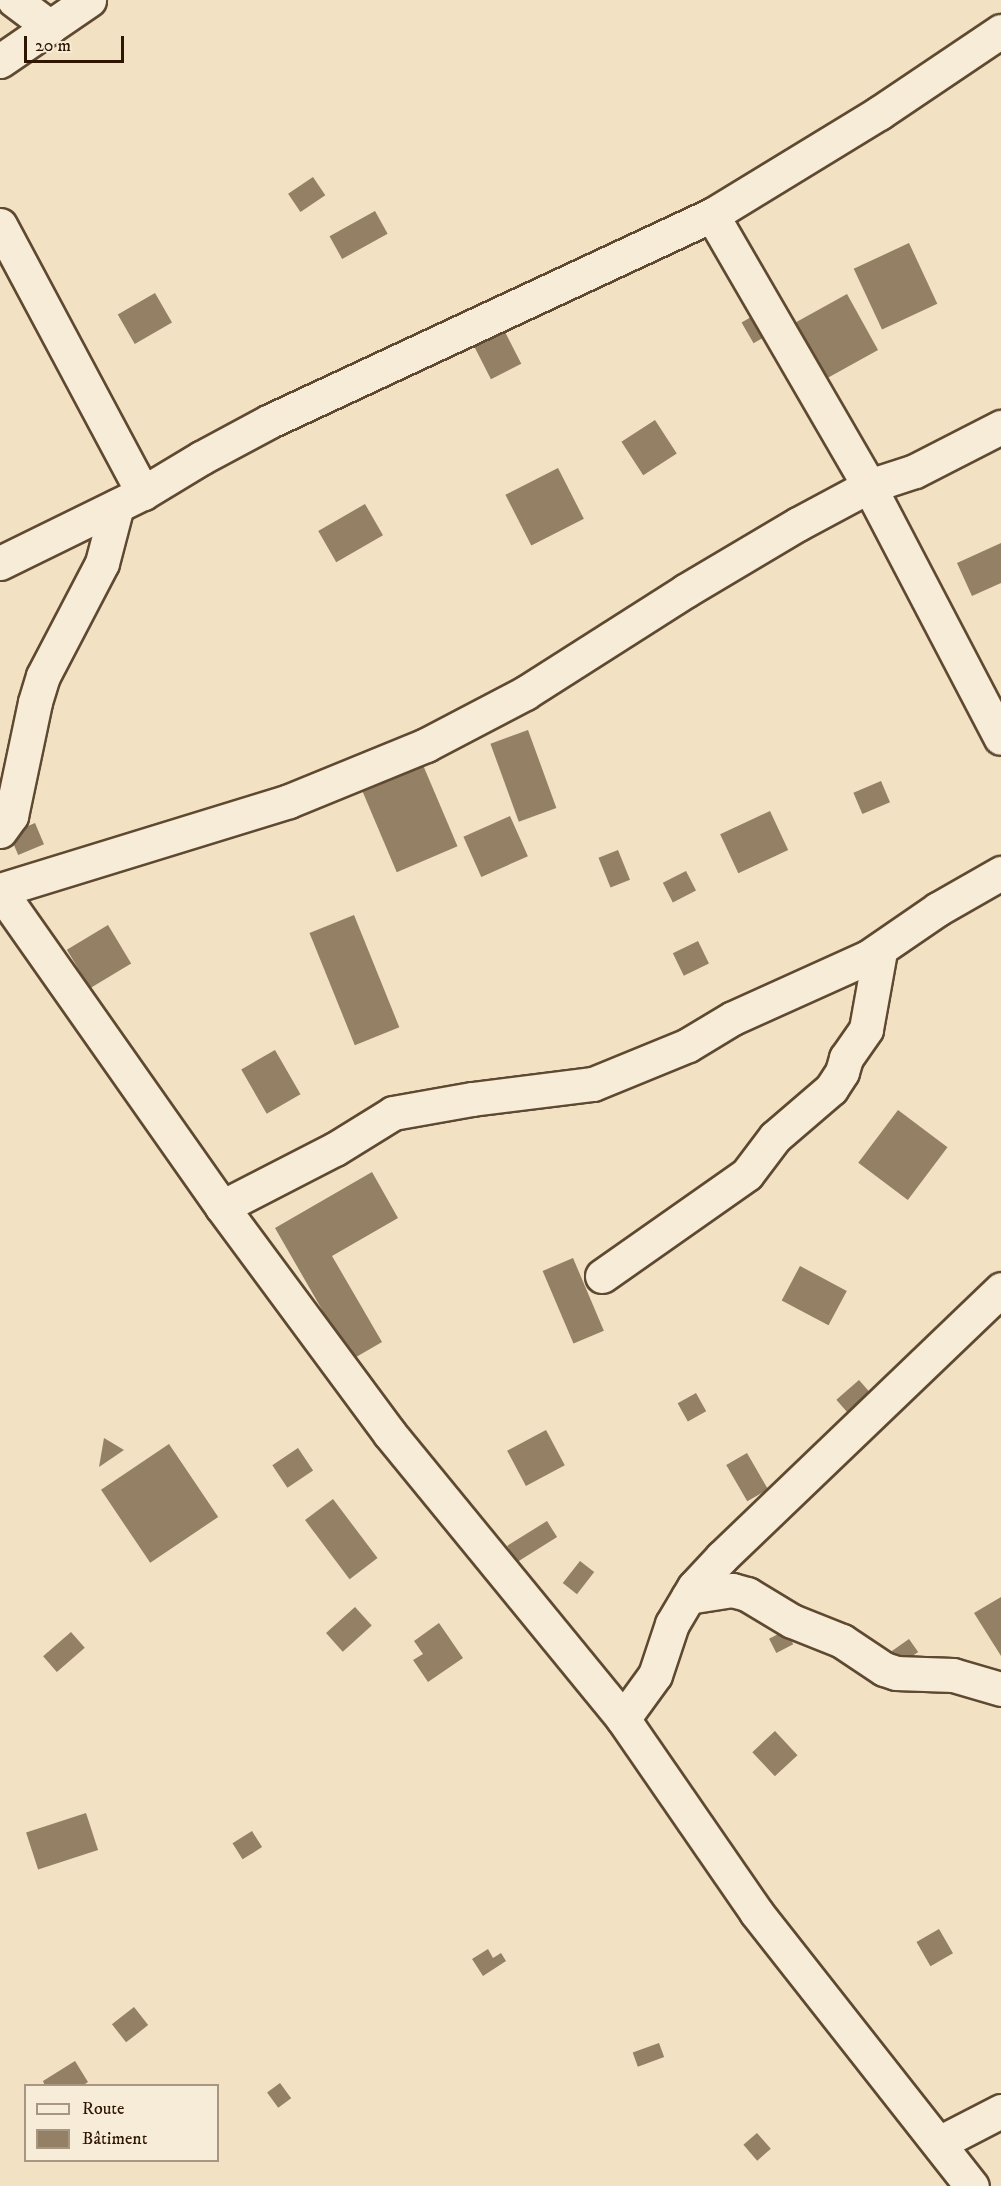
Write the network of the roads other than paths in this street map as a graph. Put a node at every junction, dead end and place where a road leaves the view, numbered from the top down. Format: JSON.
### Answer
{"nodes":[{"id":1,"x":14,"y":0,"type":"edge"},
{"id":2,"x":89,"y":0,"type":"edge"},
{"id":3,"x":50,"y":27,"type":"junction"},
{"id":4,"x":1001,"y":31,"type":"edge"},
{"id":5,"x":0,"y":61,"type":"edge"},
{"id":6,"x":712,"y":215,"type":"junction"},
{"id":7,"x":0,"y":225,"type":"edge"},
{"id":8,"x":1001,"y":427,"type":"edge"},
{"id":9,"x":869,"y":486,"type":"junction"},
{"id":10,"x":130,"y":500,"type":"junction"},
{"id":11,"x":0,"y":563,"type":"edge"},
{"id":12,"x":1001,"y":738,"type":"edge"},
{"id":13,"x":0,"y":831,"type":"edge"},
{"id":14,"x":1001,"y":873,"type":"edge"},
{"id":15,"x":0,"y":890,"type":"edge"},
{"id":16,"x":880,"y":951,"type":"junction"},
{"id":17,"x":222,"y":1207,"type":"junction"},
{"id":18,"x":602,"y":1276,"type":"dead end"},
{"id":19,"x":1001,"y":1288,"type":"edge"},
{"id":20,"x":688,"y":1597,"type":"junction"},
{"id":21,"x":1001,"y":1689,"type":"edge"},
{"id":22,"x":623,"y":1719,"type":"junction"},
{"id":23,"x":1001,"y":2111,"type":"edge"},
{"id":24,"x":939,"y":2143,"type":"junction"},
{"id":25,"x":972,"y":2186,"type":"edge"}],
"edges":[{"from":1,"to":3,"type":"street"},
{"from":2,"to":3,"type":"street"},
{"from":3,"to":5,"type":"street"},
{"from":4,"to":6,"type":"street"},
{"from":6,"to":9,"type":"street"},
{"from":6,"to":10,"type":"street"},
{"from":7,"to":10,"type":"street"},
{"from":8,"to":9,"type":"street"},
{"from":9,"to":12,"type":"street"},
{"from":9,"to":15,"type":"street"},
{"from":10,"to":11,"type":"street"},
{"from":10,"to":13,"type":"street"},
{"from":14,"to":16,"type":"street"},
{"from":15,"to":17,"type":"street"},
{"from":16,"to":17,"type":"street"},
{"from":16,"to":18,"type":"street"},
{"from":17,"to":22,"type":"street"},
{"from":19,"to":20,"type":"street"},
{"from":20,"to":21,"type":"street"},
{"from":20,"to":22,"type":"street"},
{"from":22,"to":24,"type":"street"},
{"from":23,"to":24,"type":"street"},
{"from":24,"to":25,"type":"street"}]}
